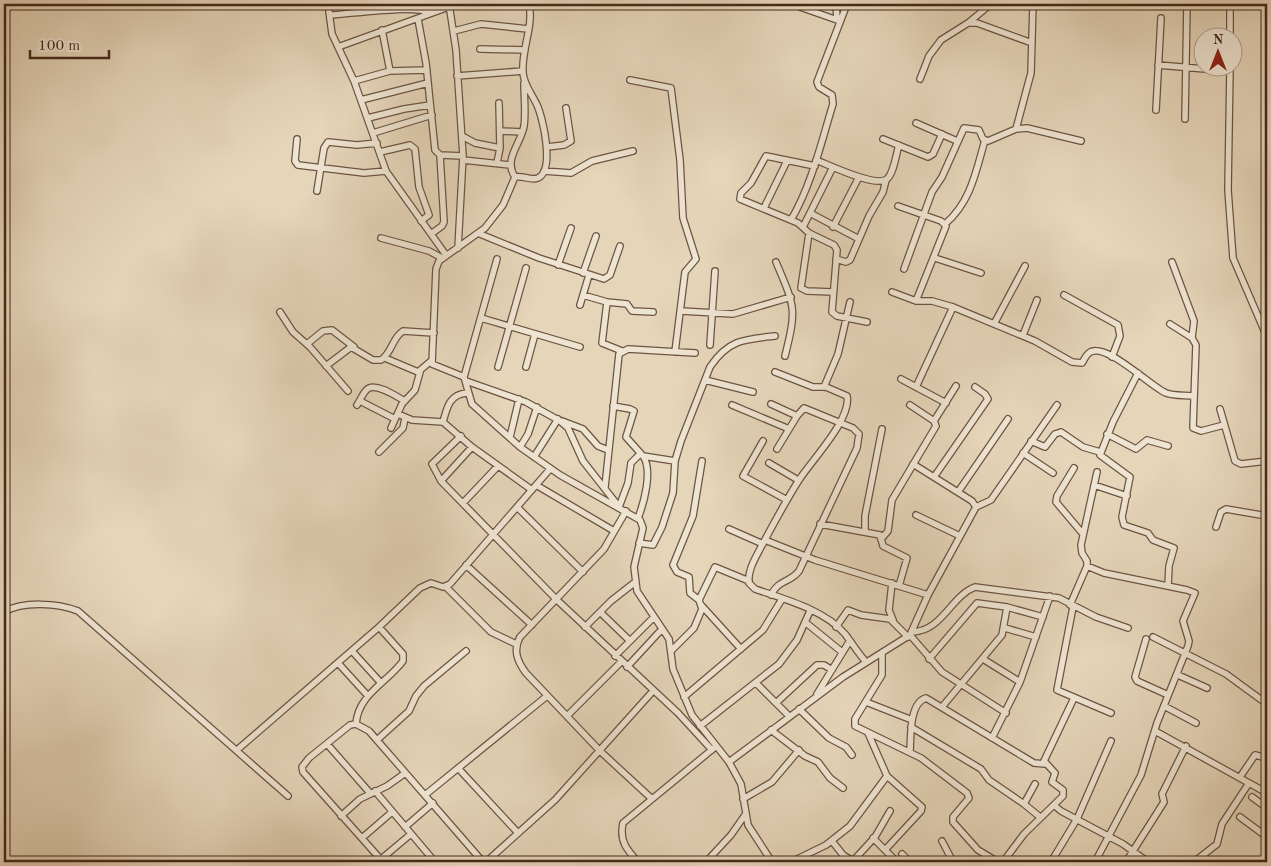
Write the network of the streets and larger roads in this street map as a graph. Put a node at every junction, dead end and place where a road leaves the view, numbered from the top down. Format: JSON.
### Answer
{"nodes":[{"id":1,"x":328,"y":4,"type":"edge"},
{"id":2,"x":457,"y":4,"type":"edge"},
{"id":3,"x":529,"y":4,"type":"edge"},
{"id":4,"x":836,"y":4,"type":"edge"},
{"id":5,"x":847,"y":4,"type":"edge"},
{"id":6,"x":992,"y":4,"type":"edge"},
{"id":7,"x":1033,"y":4,"type":"edge"},
{"id":8,"x":1188,"y":4,"type":"edge"},
{"id":9,"x":1230,"y":4,"type":"edge"},
{"id":10,"x":449,"y":5,"type":"edge"},
{"id":11,"x":800,"y":7,"type":"dead end"},
{"id":12,"x":431,"y":12,"type":"junction"},
{"id":13,"x":330,"y":15,"type":"junction"},
{"id":14,"x":1161,"y":18,"type":"dead end"},
{"id":15,"x":418,"y":19,"type":"junction"},
{"id":16,"x":838,"y":20,"type":"junction"},
{"id":17,"x":968,"y":23,"type":"junction"},
{"id":18,"x":1230,"y":28,"type":"edge"},
{"id":19,"x":528,"y":29,"type":"junction"},
{"id":20,"x":382,"y":30,"type":"junction"},
{"id":21,"x":454,"y":31,"type":"junction"},
{"id":22,"x":1032,"y":43,"type":"junction"},
{"id":23,"x":338,"y":47,"type":"junction"},
{"id":24,"x":480,"y":49,"type":"dead end"},
{"id":25,"x":525,"y":50,"type":"junction"},
{"id":26,"x":1158,"y":65,"type":"junction"},
{"id":27,"x":1186,"y":67,"type":"junction"},
{"id":28,"x":1194,"y":67,"type":"edge"},
{"id":29,"x":427,"y":70,"type":"junction"},
{"id":30,"x":390,"y":71,"type":"junction"},
{"id":31,"x":523,"y":71,"type":"junction"},
{"id":32,"x":457,"y":76,"type":"junction"},
{"id":33,"x":1230,"y":78,"type":"edge"},
{"id":34,"x":524,"y":79,"type":"junction"},
{"id":35,"x":920,"y":79,"type":"dead end"},
{"id":36,"x":630,"y":80,"type":"dead end"},
{"id":37,"x":354,"y":81,"type":"junction"},
{"id":38,"x":428,"y":83,"type":"junction"},
{"id":39,"x":361,"y":100,"type":"junction"},
{"id":40,"x":499,"y":103,"type":"dead end"},
{"id":41,"x":430,"y":105,"type":"junction"},
{"id":42,"x":566,"y":108,"type":"dead end"},
{"id":43,"x":1156,"y":110,"type":"dead end"},
{"id":44,"x":432,"y":115,"type":"junction"},
{"id":45,"x":368,"y":118,"type":"junction"},
{"id":46,"x":1185,"y":119,"type":"dead end"},
{"id":47,"x":916,"y":123,"type":"dead end"},
{"id":48,"x":1016,"y":129,"type":"junction"},
{"id":49,"x":500,"y":131,"type":"junction"},
{"id":50,"x":522,"y":132,"type":"junction"},
{"id":51,"x":373,"y":133,"type":"junction"},
{"id":52,"x":942,"y":134,"type":"junction"},
{"id":53,"x":462,"y":136,"type":"junction"},
{"id":54,"x":297,"y":139,"type":"dead end"},
{"id":55,"x":883,"y":139,"type":"dead end"},
{"id":56,"x":986,"y":140,"type":"junction"},
{"id":57,"x":957,"y":141,"type":"junction"},
{"id":58,"x":1081,"y":141,"type":"dead end"},
{"id":59,"x":376,"y":143,"type":"junction"},
{"id":60,"x":899,"y":145,"type":"junction"},
{"id":61,"x":547,"y":147,"type":"junction"},
{"id":62,"x":500,"y":148,"type":"junction"},
{"id":63,"x":633,"y":151,"type":"dead end"},
{"id":64,"x":380,"y":152,"type":"junction"},
{"id":65,"x":440,"y":155,"type":"junction"},
{"id":66,"x":463,"y":158,"type":"junction"},
{"id":67,"x":787,"y":161,"type":"junction"},
{"id":68,"x":497,"y":163,"type":"junction"},
{"id":69,"x":816,"y":163,"type":"junction"},
{"id":70,"x":510,"y":165,"type":"junction"},
{"id":71,"x":833,"y":167,"type":"junction"},
{"id":72,"x":322,"y":168,"type":"junction"},
{"id":73,"x":386,"y":171,"type":"junction"},
{"id":74,"x":544,"y":171,"type":"junction"},
{"id":75,"x":859,"y":176,"type":"junction"},
{"id":76,"x":515,"y":177,"type":"junction"},
{"id":77,"x":886,"y":180,"type":"junction"},
{"id":78,"x":317,"y":192,"type":"dead end"},
{"id":79,"x":898,"y":206,"type":"dead end"},
{"id":80,"x":764,"y":208,"type":"junction"},
{"id":81,"x":810,"y":213,"type":"junction"},
{"id":82,"x":922,"y":214,"type":"junction"},
{"id":83,"x":791,"y":220,"type":"junction"},
{"id":84,"x":421,"y":221,"type":"junction"},
{"id":85,"x":945,"y":224,"type":"junction"},
{"id":86,"x":803,"y":227,"type":"junction"},
{"id":87,"x":833,"y":227,"type":"junction"},
{"id":88,"x":571,"y":228,"type":"dead end"},
{"id":89,"x":809,"y":233,"type":"junction"},
{"id":90,"x":431,"y":234,"type":"junction"},
{"id":91,"x":480,"y":234,"type":"junction"},
{"id":92,"x":596,"y":236,"type":"dead end"},
{"id":93,"x":382,"y":238,"type":"dead end"},
{"id":94,"x":859,"y":239,"type":"junction"},
{"id":95,"x":620,"y":246,"type":"dead end"},
{"id":96,"x":458,"y":248,"type":"junction"},
{"id":97,"x":444,"y":256,"type":"junction"},
{"id":98,"x":935,"y":258,"type":"junction"},
{"id":99,"x":497,"y":259,"type":"dead end"},
{"id":100,"x":836,"y":259,"type":"junction"},
{"id":101,"x":776,"y":262,"type":"dead end"},
{"id":102,"x":1172,"y":262,"type":"dead end"},
{"id":103,"x":558,"y":265,"type":"junction"},
{"id":104,"x":1025,"y":266,"type":"dead end"},
{"id":105,"x":526,"y":268,"type":"dead end"},
{"id":106,"x":904,"y":269,"type":"dead end"},
{"id":107,"x":715,"y":271,"type":"dead end"},
{"id":108,"x":981,"y":273,"type":"dead end"},
{"id":109,"x":586,"y":274,"type":"junction"},
{"id":110,"x":833,"y":292,"type":"junction"},
{"id":111,"x":892,"y":292,"type":"dead end"},
{"id":112,"x":1064,"y":295,"type":"dead end"},
{"id":113,"x":583,"y":296,"type":"junction"},
{"id":114,"x":791,"y":297,"type":"junction"},
{"id":115,"x":1037,"y":300,"type":"dead end"},
{"id":116,"x":607,"y":302,"type":"junction"},
{"id":117,"x":850,"y":302,"type":"dead end"},
{"id":118,"x":916,"y":302,"type":"junction"},
{"id":119,"x":580,"y":305,"type":"dead end"},
{"id":120,"x":953,"y":308,"type":"junction"},
{"id":121,"x":280,"y":312,"type":"dead end"},
{"id":122,"x":654,"y":312,"type":"dead end"},
{"id":123,"x":681,"y":312,"type":"junction"},
{"id":124,"x":712,"y":314,"type":"junction"},
{"id":125,"x":481,"y":318,"type":"junction"},
{"id":126,"x":848,"y":318,"type":"junction"},
{"id":127,"x":867,"y":322,"type":"dead end"},
{"id":128,"x":994,"y":324,"type":"junction"},
{"id":129,"x":1170,"y":324,"type":"dead end"},
{"id":130,"x":511,"y":326,"type":"junction"},
{"id":131,"x":434,"y":333,"type":"junction"},
{"id":132,"x":535,"y":334,"type":"junction"},
{"id":133,"x":1023,"y":335,"type":"junction"},
{"id":134,"x":774,"y":336,"type":"dead end"},
{"id":135,"x":1267,"y":337,"type":"edge"},
{"id":136,"x":1192,"y":338,"type":"junction"},
{"id":137,"x":307,"y":344,"type":"junction"},
{"id":138,"x":710,"y":345,"type":"dead end"},
{"id":139,"x":354,"y":347,"type":"junction"},
{"id":140,"x":580,"y":347,"type":"dead end"},
{"id":141,"x":622,"y":350,"type":"junction"},
{"id":142,"x":675,"y":352,"type":"junction"},
{"id":143,"x":695,"y":353,"type":"dead end"},
{"id":144,"x":785,"y":356,"type":"dead end"},
{"id":145,"x":1112,"y":357,"type":"junction"},
{"id":146,"x":385,"y":358,"type":"junction"},
{"id":147,"x":431,"y":361,"type":"junction"},
{"id":148,"x":326,"y":366,"type":"junction"},
{"id":149,"x":498,"y":367,"type":"dead end"},
{"id":150,"x":526,"y":367,"type":"dead end"},
{"id":151,"x":420,"y":372,"type":"junction"},
{"id":152,"x":775,"y":372,"type":"dead end"},
{"id":153,"x":1138,"y":373,"type":"junction"},
{"id":154,"x":901,"y":379,"type":"dead end"},
{"id":155,"x":465,"y":380,"type":"junction"},
{"id":156,"x":705,"y":380,"type":"junction"},
{"id":157,"x":956,"y":386,"type":"dead end"},
{"id":158,"x":975,"y":386,"type":"dead end"},
{"id":159,"x":824,"y":387,"type":"junction"},
{"id":160,"x":916,"y":387,"type":"junction"},
{"id":161,"x":348,"y":391,"type":"dead end"},
{"id":162,"x":468,"y":392,"type":"junction"},
{"id":163,"x":753,"y":392,"type":"dead end"},
{"id":164,"x":1193,"y":396,"type":"junction"},
{"id":165,"x":519,"y":399,"type":"junction"},
{"id":166,"x":405,"y":401,"type":"junction"},
{"id":167,"x":946,"y":403,"type":"junction"},
{"id":168,"x":772,"y":404,"type":"dead end"},
{"id":169,"x":732,"y":405,"type":"dead end"},
{"id":170,"x":1057,"y":405,"type":"dead end"},
{"id":171,"x":613,"y":406,"type":"junction"},
{"id":172,"x":910,"y":406,"type":"dead end"},
{"id":173,"x":537,"y":407,"type":"junction"},
{"id":174,"x":1220,"y":409,"type":"dead end"},
{"id":175,"x":397,"y":416,"type":"junction"},
{"id":176,"x":797,"y":416,"type":"junction"},
{"id":177,"x":405,"y":418,"type":"junction"},
{"id":178,"x":1008,"y":419,"type":"dead end"},
{"id":179,"x":559,"y":420,"type":"junction"},
{"id":180,"x":443,"y":422,"type":"junction"},
{"id":181,"x":934,"y":422,"type":"junction"},
{"id":182,"x":840,"y":423,"type":"junction"},
{"id":183,"x":1224,"y":425,"type":"junction"},
{"id":184,"x":391,"y":428,"type":"dead end"},
{"id":185,"x":882,"y":428,"type":"dead end"},
{"id":186,"x":789,"y":429,"type":"junction"},
{"id":187,"x":1108,"y":434,"type":"junction"},
{"id":188,"x":461,"y":436,"type":"junction"},
{"id":189,"x":510,"y":437,"type":"junction"},
{"id":190,"x":763,"y":440,"type":"dead end"},
{"id":191,"x":1031,"y":442,"type":"junction"},
{"id":192,"x":1168,"y":446,"type":"dead end"},
{"id":193,"x":472,"y":447,"type":"junction"},
{"id":194,"x":520,"y":447,"type":"junction"},
{"id":195,"x":777,"y":449,"type":"dead end"},
{"id":196,"x":608,"y":450,"type":"junction"},
{"id":197,"x":380,"y":452,"type":"dead end"},
{"id":198,"x":1100,"y":452,"type":"junction"},
{"id":199,"x":1023,"y":453,"type":"junction"},
{"id":200,"x":642,"y":454,"type":"junction"},
{"id":201,"x":534,"y":457,"type":"junction"},
{"id":202,"x":675,"y":461,"type":"junction"},
{"id":203,"x":702,"y":461,"type":"dead end"},
{"id":204,"x":1267,"y":461,"type":"edge"},
{"id":205,"x":769,"y":463,"type":"dead end"},
{"id":206,"x":913,"y":464,"type":"junction"},
{"id":207,"x":498,"y":466,"type":"junction"},
{"id":208,"x":1074,"y":468,"type":"dead end"},
{"id":209,"x":550,"y":469,"type":"junction"},
{"id":210,"x":1053,"y":472,"type":"dead end"},
{"id":211,"x":1097,"y":472,"type":"dead end"},
{"id":212,"x":934,"y":478,"type":"junction"},
{"id":213,"x":441,"y":480,"type":"junction"},
{"id":214,"x":798,"y":480,"type":"junction"},
{"id":215,"x":536,"y":485,"type":"junction"},
{"id":216,"x":1094,"y":485,"type":"junction"},
{"id":217,"x":605,"y":487,"type":"junction"},
{"id":218,"x":532,"y":490,"type":"junction"},
{"id":219,"x":958,"y":492,"type":"junction"},
{"id":220,"x":1128,"y":496,"type":"junction"},
{"id":221,"x":787,"y":500,"type":"junction"},
{"id":222,"x":463,"y":503,"type":"junction"},
{"id":223,"x":618,"y":506,"type":"junction"},
{"id":224,"x":517,"y":507,"type":"junction"},
{"id":225,"x":976,"y":507,"type":"junction"},
{"id":226,"x":626,"y":511,"type":"junction"},
{"id":227,"x":916,"y":515,"type":"dead end"},
{"id":228,"x":1267,"y":516,"type":"edge"},
{"id":229,"x":638,"y":518,"type":"junction"},
{"id":230,"x":820,"y":524,"type":"junction"},
{"id":231,"x":1216,"y":527,"type":"dead end"},
{"id":232,"x":729,"y":529,"type":"dead end"},
{"id":233,"x":614,"y":530,"type":"junction"},
{"id":234,"x":865,"y":532,"type":"junction"},
{"id":235,"x":493,"y":534,"type":"junction"},
{"id":236,"x":1083,"y":534,"type":"junction"},
{"id":237,"x":960,"y":536,"type":"junction"},
{"id":238,"x":882,"y":539,"type":"junction"},
{"id":239,"x":764,"y":542,"type":"junction"},
{"id":240,"x":639,"y":543,"type":"junction"},
{"id":241,"x":805,"y":556,"type":"junction"},
{"id":242,"x":466,"y":565,"type":"junction"},
{"id":243,"x":1087,"y":566,"type":"junction"},
{"id":244,"x":583,"y":572,"type":"junction"},
{"id":245,"x":749,"y":581,"type":"junction"},
{"id":246,"x":634,"y":583,"type":"junction"},
{"id":247,"x":892,"y":583,"type":"junction"},
{"id":248,"x":899,"y":586,"type":"junction"},
{"id":249,"x":1168,"y":586,"type":"junction"},
{"id":250,"x":446,"y":587,"type":"junction"},
{"id":251,"x":771,"y":594,"type":"junction"},
{"id":252,"x":928,"y":595,"type":"junction"},
{"id":253,"x":1050,"y":596,"type":"junction"},
{"id":254,"x":782,"y":599,"type":"junction"},
{"id":255,"x":557,"y":600,"type":"junction"},
{"id":256,"x":700,"y":603,"type":"junction"},
{"id":257,"x":1071,"y":606,"type":"junction"},
{"id":258,"x":1007,"y":607,"type":"junction"},
{"id":259,"x":810,"y":611,"type":"junction"},
{"id":260,"x":4,"y":612,"type":"edge"},
{"id":261,"x":600,"y":612,"type":"junction"},
{"id":262,"x":654,"y":617,"type":"junction"},
{"id":263,"x":1043,"y":617,"type":"junction"},
{"id":264,"x":893,"y":620,"type":"junction"},
{"id":265,"x":805,"y":622,"type":"junction"},
{"id":266,"x":532,"y":625,"type":"junction"},
{"id":267,"x":836,"y":626,"type":"junction"},
{"id":268,"x":379,"y":627,"type":"junction"},
{"id":269,"x":585,"y":627,"type":"junction"},
{"id":270,"x":1005,"y":628,"type":"junction"},
{"id":271,"x":1128,"y":628,"type":"dead end"},
{"id":272,"x":662,"y":629,"type":"junction"},
{"id":273,"x":910,"y":634,"type":"junction"},
{"id":274,"x":1036,"y":637,"type":"junction"},
{"id":275,"x":1153,"y":637,"type":"dead end"},
{"id":276,"x":1146,"y":639,"type":"dead end"},
{"id":277,"x":630,"y":641,"type":"junction"},
{"id":278,"x":849,"y":642,"type":"junction"},
{"id":279,"x":516,"y":644,"type":"junction"},
{"id":280,"x":741,"y":649,"type":"junction"},
{"id":281,"x":672,"y":650,"type":"junction"},
{"id":282,"x":352,"y":651,"type":"junction"},
{"id":283,"x":466,"y":651,"type":"dead end"},
{"id":284,"x":842,"y":652,"type":"junction"},
{"id":285,"x":1186,"y":653,"type":"junction"},
{"id":286,"x":882,"y":654,"type":"junction"},
{"id":287,"x":615,"y":656,"type":"junction"},
{"id":288,"x":929,"y":659,"type":"junction"},
{"id":289,"x":983,"y":659,"type":"junction"},
{"id":290,"x":621,"y":662,"type":"junction"},
{"id":291,"x":866,"y":662,"type":"junction"},
{"id":292,"x":338,"y":663,"type":"junction"},
{"id":293,"x":627,"y":667,"type":"junction"},
{"id":294,"x":832,"y":670,"type":"junction"},
{"id":295,"x":1178,"y":675,"type":"junction"},
{"id":296,"x":1020,"y":682,"type":"junction"},
{"id":297,"x":381,"y":683,"type":"junction"},
{"id":298,"x":756,"y":683,"type":"junction"},
{"id":299,"x":961,"y":686,"type":"junction"},
{"id":300,"x":1207,"y":688,"type":"dead end"},
{"id":301,"x":653,"y":691,"type":"junction"},
{"id":302,"x":368,"y":696,"type":"junction"},
{"id":303,"x":547,"y":696,"type":"junction"},
{"id":304,"x":1168,"y":696,"type":"junction"},
{"id":305,"x":684,"y":697,"type":"junction"},
{"id":306,"x":814,"y":698,"type":"junction"},
{"id":307,"x":1074,"y":698,"type":"junction"},
{"id":308,"x":866,"y":702,"type":"junction"},
{"id":309,"x":776,"y":703,"type":"junction"},
{"id":310,"x":1267,"y":704,"type":"edge"},
{"id":311,"x":1164,"y":706,"type":"junction"},
{"id":312,"x":942,"y":707,"type":"junction"},
{"id":313,"x":799,"y":709,"type":"junction"},
{"id":314,"x":1111,"y":712,"type":"dead end"},
{"id":315,"x":1006,"y":713,"type":"junction"},
{"id":316,"x":567,"y":716,"type":"junction"},
{"id":317,"x":788,"y":716,"type":"junction"},
{"id":318,"x":1196,"y":722,"type":"dead end"},
{"id":319,"x":356,"y":724,"type":"junction"},
{"id":320,"x":912,"y":724,"type":"junction"},
{"id":321,"x":700,"y":726,"type":"junction"},
{"id":322,"x":771,"y":730,"type":"junction"},
{"id":323,"x":1155,"y":731,"type":"junction"},
{"id":324,"x":868,"y":733,"type":"junction"},
{"id":325,"x":992,"y":738,"type":"junction"},
{"id":326,"x":376,"y":740,"type":"junction"},
{"id":327,"x":1111,"y":741,"type":"dead end"},
{"id":328,"x":327,"y":744,"type":"junction"},
{"id":329,"x":1186,"y":746,"type":"junction"},
{"id":330,"x":714,"y":748,"type":"junction"},
{"id":331,"x":237,"y":750,"type":"junction"},
{"id":332,"x":799,"y":750,"type":"junction"},
{"id":333,"x":600,"y":751,"type":"junction"},
{"id":334,"x":910,"y":752,"type":"junction"},
{"id":335,"x":852,"y":755,"type":"dead end"},
{"id":336,"x":1267,"y":758,"type":"edge"},
{"id":337,"x":729,"y":762,"type":"junction"},
{"id":338,"x":1045,"y":764,"type":"junction"},
{"id":339,"x":458,"y":768,"type":"junction"},
{"id":340,"x":404,"y":774,"type":"junction"},
{"id":341,"x":887,"y":776,"type":"junction"},
{"id":342,"x":1240,"y":777,"type":"junction"},
{"id":343,"x":1249,"y":783,"type":"junction"},
{"id":344,"x":1035,"y":784,"type":"dead end"},
{"id":345,"x":843,"y":788,"type":"dead end"},
{"id":346,"x":372,"y":792,"type":"junction"},
{"id":347,"x":1267,"y":793,"type":"edge"},
{"id":348,"x":425,"y":795,"type":"junction"},
{"id":349,"x":288,"y":796,"type":"dead end"},
{"id":350,"x":1252,"y":797,"type":"dead end"},
{"id":351,"x":652,"y":799,"type":"junction"},
{"id":352,"x":744,"y":799,"type":"junction"},
{"id":353,"x":433,"y":803,"type":"junction"},
{"id":354,"x":1024,"y":804,"type":"junction"},
{"id":355,"x":1055,"y":806,"type":"junction"},
{"id":356,"x":1267,"y":808,"type":"edge"},
{"id":357,"x":890,"y":811,"type":"dead end"},
{"id":358,"x":392,"y":812,"type":"junction"},
{"id":359,"x":745,"y":814,"type":"junction"},
{"id":360,"x":341,"y":816,"type":"junction"},
{"id":361,"x":1040,"y":817,"type":"junction"},
{"id":362,"x":1240,"y":817,"type":"dead end"},
{"id":363,"x":1077,"y":820,"type":"junction"},
{"id":364,"x":405,"y":827,"type":"junction"},
{"id":365,"x":518,"y":833,"type":"junction"},
{"id":366,"x":411,"y":834,"type":"junction"},
{"id":367,"x":1110,"y":836,"type":"junction"},
{"id":368,"x":1267,"y":837,"type":"edge"},
{"id":369,"x":362,"y":838,"type":"junction"},
{"id":370,"x":873,"y":838,"type":"junction"},
{"id":371,"x":832,"y":841,"type":"junction"},
{"id":372,"x":942,"y":841,"type":"dead end"},
{"id":373,"x":885,"y":850,"type":"junction"},
{"id":374,"x":1132,"y":850,"type":"junction"},
{"id":375,"x":902,"y":854,"type":"dead end"},
{"id":376,"x":894,"y":859,"type":"dead end"},
{"id":377,"x":382,"y":861,"type":"edge"},
{"id":378,"x":435,"y":862,"type":"edge"},
{"id":379,"x":485,"y":862,"type":"edge"},
{"id":380,"x":638,"y":862,"type":"edge"},
{"id":381,"x":706,"y":862,"type":"edge"},
{"id":382,"x":772,"y":862,"type":"edge"},
{"id":383,"x":791,"y":862,"type":"edge"},
{"id":384,"x":910,"y":862,"type":"edge"},
{"id":385,"x":952,"y":862,"type":"edge"},
{"id":386,"x":998,"y":862,"type":"edge"},
{"id":387,"x":1003,"y":862,"type":"edge"},
{"id":388,"x":1051,"y":862,"type":"edge"},
{"id":389,"x":1095,"y":862,"type":"edge"},
{"id":390,"x":1126,"y":862,"type":"edge"},
{"id":391,"x":1148,"y":862,"type":"edge"},
{"id":392,"x":1194,"y":862,"type":"edge"}],
"edges":[{"from":1,"to":13,"type":"street"},
{"from":2,"to":10,"type":"street"},
{"from":3,"to":19,"type":"street"},
{"from":4,"to":16,"type":"street"},
{"from":5,"to":16,"type":"street"},
{"from":6,"to":17,"type":"street"},
{"from":7,"to":22,"type":"street"},
{"from":8,"to":27,"type":"street"},
{"from":9,"to":18,"type":"street"},
{"from":10,"to":12,"type":"street"},
{"from":10,"to":21,"type":"street"},
{"from":11,"to":16,"type":"street"},
{"from":12,"to":13,"type":"street"},
{"from":12,"to":15,"type":"street"},
{"from":13,"to":23,"type":"street"},
{"from":14,"to":26,"type":"street"},
{"from":15,"to":20,"type":"street"},
{"from":15,"to":29,"type":"street"},
{"from":16,"to":69,"type":"street"},
{"from":17,"to":22,"type":"street"},
{"from":17,"to":35,"type":"street"},
{"from":19,"to":21,"type":"street"},
{"from":19,"to":25,"type":"street"},
{"from":20,"to":23,"type":"street"},
{"from":20,"to":30,"type":"street"},
{"from":21,"to":32,"type":"street"},
{"from":22,"to":48,"type":"street"},
{"from":23,"to":37,"type":"street"},
{"from":24,"to":25,"type":"street"},
{"from":25,"to":31,"type":"street"},
{"from":26,"to":27,"type":"street"},
{"from":26,"to":43,"type":"street"},
{"from":27,"to":28,"type":"street"},
{"from":27,"to":46,"type":"street"},
{"from":29,"to":30,"type":"street"},
{"from":29,"to":38,"type":"street"},
{"from":30,"to":37,"type":"street"},
{"from":31,"to":32,"type":"street"},
{"from":31,"to":34,"type":"street"},
{"from":32,"to":53,"type":"street"},
{"from":33,"to":135,"type":"street"},
{"from":34,"to":50,"type":"street"},
{"from":34,"to":61,"type":"street"},
{"from":36,"to":123,"type":"street"},
{"from":37,"to":39,"type":"street"},
{"from":38,"to":39,"type":"street"},
{"from":38,"to":41,"type":"street"},
{"from":39,"to":45,"type":"street"},
{"from":40,"to":49,"type":"street"},
{"from":41,"to":44,"type":"street"},
{"from":41,"to":45,"type":"street"},
{"from":42,"to":61,"type":"street"},
{"from":44,"to":51,"type":"street"},
{"from":44,"to":65,"type":"street"},
{"from":45,"to":51,"type":"street"},
{"from":47,"to":52,"type":"street"},
{"from":48,"to":56,"type":"street"},
{"from":48,"to":58,"type":"street"},
{"from":49,"to":50,"type":"street"},
{"from":49,"to":62,"type":"street"},
{"from":50,"to":70,"type":"street"},
{"from":51,"to":59,"type":"street"},
{"from":52,"to":57,"type":"street"},
{"from":52,"to":60,"type":"street"},
{"from":53,"to":62,"type":"street"},
{"from":53,"to":66,"type":"street"},
{"from":54,"to":72,"type":"street"},
{"from":55,"to":60,"type":"street"},
{"from":56,"to":57,"type":"street"},
{"from":56,"to":85,"type":"street"},
{"from":57,"to":82,"type":"street"},
{"from":59,"to":64,"type":"street"},
{"from":59,"to":72,"type":"street"},
{"from":60,"to":77,"type":"street"},
{"from":61,"to":74,"type":"street"},
{"from":62,"to":68,"type":"street"},
{"from":63,"to":74,"type":"street"},
{"from":64,"to":73,"type":"street"},
{"from":64,"to":84,"type":"street"},
{"from":65,"to":66,"type":"street"},
{"from":65,"to":90,"type":"street"},
{"from":66,"to":68,"type":"street"},
{"from":66,"to":96,"type":"street"},
{"from":67,"to":69,"type":"street"},
{"from":67,"to":80,"type":"street"},
{"from":67,"to":80,"type":"street"},
{"from":68,"to":70,"type":"street"},
{"from":69,"to":71,"type":"street"},
{"from":69,"to":83,"type":"street"},
{"from":70,"to":76,"type":"street"},
{"from":71,"to":75,"type":"street"},
{"from":71,"to":81,"type":"street"},
{"from":72,"to":73,"type":"street"},
{"from":72,"to":78,"type":"street"},
{"from":73,"to":84,"type":"street"},
{"from":74,"to":76,"type":"street"},
{"from":75,"to":77,"type":"street"},
{"from":75,"to":87,"type":"street"},
{"from":76,"to":91,"type":"street"},
{"from":77,"to":94,"type":"street"},
{"from":79,"to":82,"type":"street"},
{"from":80,"to":83,"type":"street"},
{"from":81,"to":86,"type":"street"},
{"from":81,"to":87,"type":"street"},
{"from":82,"to":85,"type":"street"},
{"from":82,"to":106,"type":"street"},
{"from":83,"to":86,"type":"street"},
{"from":84,"to":90,"type":"street"},
{"from":85,"to":98,"type":"street"},
{"from":86,"to":89,"type":"street"},
{"from":87,"to":94,"type":"street"},
{"from":88,"to":103,"type":"street"},
{"from":89,"to":100,"type":"street"},
{"from":89,"to":110,"type":"street"},
{"from":90,"to":97,"type":"street"},
{"from":91,"to":96,"type":"street"},
{"from":91,"to":103,"type":"street"},
{"from":92,"to":109,"type":"street"},
{"from":93,"to":97,"type":"street"},
{"from":94,"to":100,"type":"street"},
{"from":95,"to":109,"type":"street"},
{"from":96,"to":97,"type":"street"},
{"from":97,"to":131,"type":"street"},
{"from":98,"to":108,"type":"street"},
{"from":98,"to":118,"type":"street"},
{"from":99,"to":125,"type":"street"},
{"from":100,"to":110,"type":"street"},
{"from":101,"to":114,"type":"street"},
{"from":102,"to":136,"type":"street"},
{"from":103,"to":109,"type":"street"},
{"from":104,"to":128,"type":"street"},
{"from":105,"to":130,"type":"street"},
{"from":107,"to":124,"type":"street"},
{"from":109,"to":113,"type":"street"},
{"from":110,"to":126,"type":"street"},
{"from":111,"to":118,"type":"street"},
{"from":112,"to":145,"type":"street"},
{"from":113,"to":116,"type":"street"},
{"from":113,"to":119,"type":"street"},
{"from":114,"to":124,"type":"street"},
{"from":114,"to":144,"type":"street"},
{"from":115,"to":133,"type":"street"},
{"from":116,"to":122,"type":"street"},
{"from":116,"to":141,"type":"street"},
{"from":117,"to":126,"type":"street"},
{"from":118,"to":120,"type":"street"},
{"from":120,"to":128,"type":"street"},
{"from":120,"to":160,"type":"street"},
{"from":121,"to":137,"type":"street"},
{"from":123,"to":124,"type":"street"},
{"from":123,"to":142,"type":"street"},
{"from":124,"to":138,"type":"street"},
{"from":125,"to":130,"type":"street"},
{"from":125,"to":155,"type":"street"},
{"from":126,"to":127,"type":"street"},
{"from":126,"to":159,"type":"street"},
{"from":128,"to":133,"type":"street"},
{"from":129,"to":136,"type":"street"},
{"from":130,"to":132,"type":"street"},
{"from":130,"to":149,"type":"street"},
{"from":131,"to":146,"type":"street"},
{"from":131,"to":147,"type":"street"},
{"from":132,"to":140,"type":"street"},
{"from":132,"to":150,"type":"street"},
{"from":133,"to":145,"type":"street"},
{"from":134,"to":156,"type":"street"},
{"from":136,"to":164,"type":"street"},
{"from":137,"to":139,"type":"street"},
{"from":137,"to":148,"type":"street"},
{"from":139,"to":146,"type":"street"},
{"from":139,"to":148,"type":"street"},
{"from":141,"to":142,"type":"street"},
{"from":141,"to":171,"type":"street"},
{"from":142,"to":143,"type":"street"},
{"from":145,"to":153,"type":"street"},
{"from":146,"to":151,"type":"street"},
{"from":147,"to":151,"type":"street"},
{"from":147,"to":155,"type":"street"},
{"from":148,"to":161,"type":"street"},
{"from":151,"to":166,"type":"street"},
{"from":152,"to":159,"type":"street"},
{"from":153,"to":164,"type":"street"},
{"from":153,"to":187,"type":"street"},
{"from":154,"to":160,"type":"street"},
{"from":155,"to":162,"type":"street"},
{"from":155,"to":165,"type":"street"},
{"from":156,"to":163,"type":"street"},
{"from":156,"to":202,"type":"street"},
{"from":157,"to":167,"type":"street"},
{"from":158,"to":212,"type":"street"},
{"from":159,"to":182,"type":"street"},
{"from":160,"to":167,"type":"street"},
{"from":162,"to":180,"type":"street"},
{"from":162,"to":189,"type":"street"},
{"from":164,"to":183,"type":"street"},
{"from":165,"to":173,"type":"street"},
{"from":165,"to":189,"type":"street"},
{"from":166,"to":175,"type":"street"},
{"from":166,"to":175,"type":"street"},
{"from":167,"to":181,"type":"street"},
{"from":168,"to":176,"type":"street"},
{"from":169,"to":186,"type":"street"},
{"from":170,"to":191,"type":"street"},
{"from":171,"to":196,"type":"street"},
{"from":171,"to":200,"type":"street"},
{"from":172,"to":181,"type":"street"},
{"from":173,"to":179,"type":"street"},
{"from":173,"to":194,"type":"street"},
{"from":174,"to":183,"type":"street"},
{"from":175,"to":177,"type":"street"},
{"from":175,"to":184,"type":"street"},
{"from":176,"to":182,"type":"street"},
{"from":176,"to":186,"type":"street"},
{"from":177,"to":180,"type":"street"},
{"from":177,"to":197,"type":"street"},
{"from":178,"to":219,"type":"street"},
{"from":179,"to":196,"type":"street"},
{"from":179,"to":201,"type":"street"},
{"from":179,"to":217,"type":"street"},
{"from":180,"to":188,"type":"street"},
{"from":181,"to":206,"type":"street"},
{"from":182,"to":214,"type":"street"},
{"from":182,"to":230,"type":"street"},
{"from":183,"to":204,"type":"street"},
{"from":185,"to":234,"type":"street"},
{"from":186,"to":195,"type":"street"},
{"from":187,"to":192,"type":"street"},
{"from":187,"to":198,"type":"street"},
{"from":188,"to":193,"type":"street"},
{"from":188,"to":213,"type":"street"},
{"from":189,"to":194,"type":"street"},
{"from":190,"to":221,"type":"street"},
{"from":191,"to":198,"type":"street"},
{"from":191,"to":199,"type":"street"},
{"from":193,"to":207,"type":"street"},
{"from":193,"to":213,"type":"street"},
{"from":194,"to":201,"type":"street"},
{"from":196,"to":217,"type":"street"},
{"from":198,"to":220,"type":"street"},
{"from":199,"to":210,"type":"street"},
{"from":199,"to":225,"type":"street"},
{"from":200,"to":202,"type":"street"},
{"from":200,"to":223,"type":"street"},
{"from":200,"to":229,"type":"street"},
{"from":201,"to":209,"type":"street"},
{"from":202,"to":240,"type":"street"},
{"from":203,"to":256,"type":"street"},
{"from":205,"to":214,"type":"street"},
{"from":206,"to":212,"type":"street"},
{"from":206,"to":238,"type":"street"},
{"from":207,"to":218,"type":"street"},
{"from":207,"to":222,"type":"street"},
{"from":208,"to":236,"type":"street"},
{"from":209,"to":215,"type":"street"},
{"from":209,"to":223,"type":"street"},
{"from":211,"to":216,"type":"street"},
{"from":212,"to":219,"type":"street"},
{"from":213,"to":222,"type":"street"},
{"from":214,"to":221,"type":"street"},
{"from":215,"to":218,"type":"street"},
{"from":215,"to":233,"type":"street"},
{"from":216,"to":220,"type":"street"},
{"from":216,"to":236,"type":"street"},
{"from":217,"to":223,"type":"street"},
{"from":218,"to":224,"type":"street"},
{"from":219,"to":225,"type":"street"},
{"from":220,"to":249,"type":"street"},
{"from":221,"to":239,"type":"street"},
{"from":222,"to":235,"type":"street"},
{"from":223,"to":226,"type":"street"},
{"from":224,"to":235,"type":"street"},
{"from":224,"to":244,"type":"street"},
{"from":225,"to":237,"type":"street"},
{"from":226,"to":229,"type":"street"},
{"from":226,"to":233,"type":"street"},
{"from":227,"to":237,"type":"street"},
{"from":228,"to":231,"type":"street"},
{"from":229,"to":240,"type":"street"},
{"from":230,"to":234,"type":"street"},
{"from":230,"to":241,"type":"street"},
{"from":232,"to":239,"type":"street"},
{"from":233,"to":244,"type":"street"},
{"from":234,"to":238,"type":"street"},
{"from":235,"to":242,"type":"street"},
{"from":235,"to":255,"type":"street"},
{"from":236,"to":243,"type":"street"},
{"from":237,"to":252,"type":"street"},
{"from":238,"to":248,"type":"street"},
{"from":239,"to":241,"type":"street"},
{"from":239,"to":245,"type":"street"},
{"from":240,"to":246,"type":"street"},
{"from":241,"to":247,"type":"street"},
{"from":241,"to":251,"type":"street"},
{"from":242,"to":250,"type":"street"},
{"from":242,"to":266,"type":"street"},
{"from":243,"to":249,"type":"street"},
{"from":243,"to":257,"type":"street"},
{"from":244,"to":255,"type":"street"},
{"from":245,"to":251,"type":"street"},
{"from":245,"to":256,"type":"street"},
{"from":246,"to":261,"type":"street"},
{"from":246,"to":262,"type":"street"},
{"from":247,"to":248,"type":"street"},
{"from":247,"to":264,"type":"street"},
{"from":248,"to":252,"type":"street"},
{"from":249,"to":285,"type":"street"},
{"from":250,"to":268,"type":"street"},
{"from":250,"to":279,"type":"street"},
{"from":251,"to":254,"type":"street"},
{"from":252,"to":273,"type":"street"},
{"from":253,"to":257,"type":"street"},
{"from":253,"to":263,"type":"street"},
{"from":253,"to":273,"type":"street"},
{"from":254,"to":259,"type":"street"},
{"from":254,"to":280,"type":"street"},
{"from":255,"to":266,"type":"street"},
{"from":255,"to":269,"type":"street"},
{"from":256,"to":280,"type":"street"},
{"from":256,"to":281,"type":"street"},
{"from":257,"to":271,"type":"street"},
{"from":257,"to":307,"type":"street"},
{"from":258,"to":263,"type":"street"},
{"from":258,"to":270,"type":"street"},
{"from":258,"to":288,"type":"street"},
{"from":259,"to":265,"type":"street"},
{"from":259,"to":267,"type":"street"},
{"from":260,"to":331,"type":"street"},
{"from":261,"to":269,"type":"street"},
{"from":261,"to":277,"type":"street"},
{"from":262,"to":272,"type":"street"},
{"from":262,"to":277,"type":"street"},
{"from":263,"to":274,"type":"street"},
{"from":264,"to":267,"type":"street"},
{"from":264,"to":273,"type":"street"},
{"from":265,"to":284,"type":"street"},
{"from":265,"to":298,"type":"street"},
{"from":266,"to":279,"type":"street"},
{"from":267,"to":278,"type":"street"},
{"from":268,"to":282,"type":"street"},
{"from":268,"to":297,"type":"street"},
{"from":269,"to":287,"type":"street"},
{"from":270,"to":274,"type":"street"},
{"from":270,"to":289,"type":"street"},
{"from":272,"to":281,"type":"street"},
{"from":272,"to":293,"type":"street"},
{"from":273,"to":286,"type":"street"},
{"from":273,"to":288,"type":"street"},
{"from":274,"to":296,"type":"street"},
{"from":275,"to":285,"type":"street"},
{"from":276,"to":304,"type":"street"},
{"from":277,"to":287,"type":"street"},
{"from":278,"to":284,"type":"street"},
{"from":278,"to":291,"type":"street"},
{"from":279,"to":303,"type":"street"},
{"from":280,"to":305,"type":"street"},
{"from":281,"to":305,"type":"street"},
{"from":282,"to":292,"type":"street"},
{"from":282,"to":297,"type":"street"},
{"from":283,"to":326,"type":"street"},
{"from":284,"to":294,"type":"street"},
{"from":285,"to":295,"type":"street"},
{"from":285,"to":310,"type":"street"},
{"from":286,"to":291,"type":"street"},
{"from":286,"to":308,"type":"street"},
{"from":287,"to":290,"type":"street"},
{"from":288,"to":299,"type":"street"},
{"from":289,"to":296,"type":"street"},
{"from":289,"to":299,"type":"street"},
{"from":290,"to":293,"type":"street"},
{"from":290,"to":316,"type":"street"},
{"from":291,"to":306,"type":"street"},
{"from":292,"to":302,"type":"street"},
{"from":292,"to":331,"type":"street"},
{"from":293,"to":301,"type":"street"},
{"from":294,"to":306,"type":"street"},
{"from":294,"to":309,"type":"street"},
{"from":295,"to":300,"type":"street"},
{"from":295,"to":304,"type":"street"},
{"from":296,"to":315,"type":"street"},
{"from":297,"to":302,"type":"street"},
{"from":298,"to":309,"type":"street"},
{"from":298,"to":321,"type":"street"},
{"from":299,"to":312,"type":"street"},
{"from":299,"to":315,"type":"street"},
{"from":301,"to":330,"type":"street"},
{"from":301,"to":333,"type":"street"},
{"from":302,"to":319,"type":"street"},
{"from":303,"to":316,"type":"street"},
{"from":303,"to":339,"type":"street"},
{"from":304,"to":311,"type":"street"},
{"from":305,"to":321,"type":"street"},
{"from":306,"to":313,"type":"street"},
{"from":307,"to":314,"type":"street"},
{"from":307,"to":338,"type":"street"},
{"from":308,"to":320,"type":"street"},
{"from":308,"to":324,"type":"street"},
{"from":309,"to":317,"type":"street"},
{"from":311,"to":318,"type":"street"},
{"from":311,"to":323,"type":"street"},
{"from":312,"to":320,"type":"street"},
{"from":312,"to":325,"type":"street"},
{"from":313,"to":317,"type":"street"},
{"from":313,"to":335,"type":"street"},
{"from":315,"to":325,"type":"street"},
{"from":316,"to":333,"type":"street"},
{"from":317,"to":322,"type":"street"},
{"from":319,"to":326,"type":"street"},
{"from":319,"to":328,"type":"street"},
{"from":320,"to":334,"type":"street"},
{"from":320,"to":354,"type":"street"},
{"from":321,"to":330,"type":"street"},
{"from":322,"to":332,"type":"street"},
{"from":322,"to":337,"type":"street"},
{"from":323,"to":329,"type":"street"},
{"from":323,"to":367,"type":"street"},
{"from":324,"to":334,"type":"street"},
{"from":324,"to":341,"type":"street"},
{"from":325,"to":338,"type":"street"},
{"from":326,"to":340,"type":"street"},
{"from":327,"to":363,"type":"street"},
{"from":328,"to":346,"type":"street"},
{"from":328,"to":360,"type":"street"},
{"from":329,"to":342,"type":"street"},
{"from":329,"to":374,"type":"street"},
{"from":330,"to":337,"type":"street"},
{"from":330,"to":351,"type":"street"},
{"from":331,"to":349,"type":"street"},
{"from":332,"to":345,"type":"street"},
{"from":332,"to":352,"type":"street"},
{"from":333,"to":351,"type":"street"},
{"from":333,"to":365,"type":"street"},
{"from":334,"to":386,"type":"street"},
{"from":336,"to":342,"type":"street"},
{"from":337,"to":352,"type":"street"},
{"from":338,"to":355,"type":"street"},
{"from":339,"to":348,"type":"street"},
{"from":339,"to":365,"type":"street"},
{"from":340,"to":346,"type":"street"},
{"from":340,"to":348,"type":"street"},
{"from":341,"to":371,"type":"street"},
{"from":341,"to":373,"type":"street"},
{"from":342,"to":343,"type":"street"},
{"from":343,"to":347,"type":"street"},
{"from":343,"to":392,"type":"street"},
{"from":344,"to":354,"type":"street"},
{"from":346,"to":358,"type":"street"},
{"from":346,"to":360,"type":"street"},
{"from":348,"to":353,"type":"street"},
{"from":350,"to":356,"type":"street"},
{"from":351,"to":380,"type":"street"},
{"from":352,"to":359,"type":"street"},
{"from":353,"to":364,"type":"street"},
{"from":353,"to":379,"type":"street"},
{"from":354,"to":361,"type":"street"},
{"from":355,"to":361,"type":"street"},
{"from":355,"to":363,"type":"street"},
{"from":357,"to":370,"type":"street"},
{"from":358,"to":364,"type":"street"},
{"from":358,"to":369,"type":"street"},
{"from":359,"to":381,"type":"street"},
{"from":359,"to":382,"type":"street"},
{"from":360,"to":369,"type":"street"},
{"from":361,"to":387,"type":"street"},
{"from":362,"to":368,"type":"street"},
{"from":363,"to":367,"type":"street"},
{"from":363,"to":388,"type":"street"},
{"from":364,"to":366,"type":"street"},
{"from":365,"to":379,"type":"street"},
{"from":366,"to":377,"type":"street"},
{"from":366,"to":378,"type":"street"},
{"from":367,"to":374,"type":"street"},
{"from":367,"to":389,"type":"street"},
{"from":369,"to":377,"type":"street"},
{"from":370,"to":371,"type":"street"},
{"from":370,"to":373,"type":"street"},
{"from":371,"to":383,"type":"street"},
{"from":372,"to":385,"type":"street"},
{"from":373,"to":376,"type":"street"},
{"from":374,"to":390,"type":"street"},
{"from":374,"to":391,"type":"street"},
{"from":375,"to":384,"type":"street"}]}
